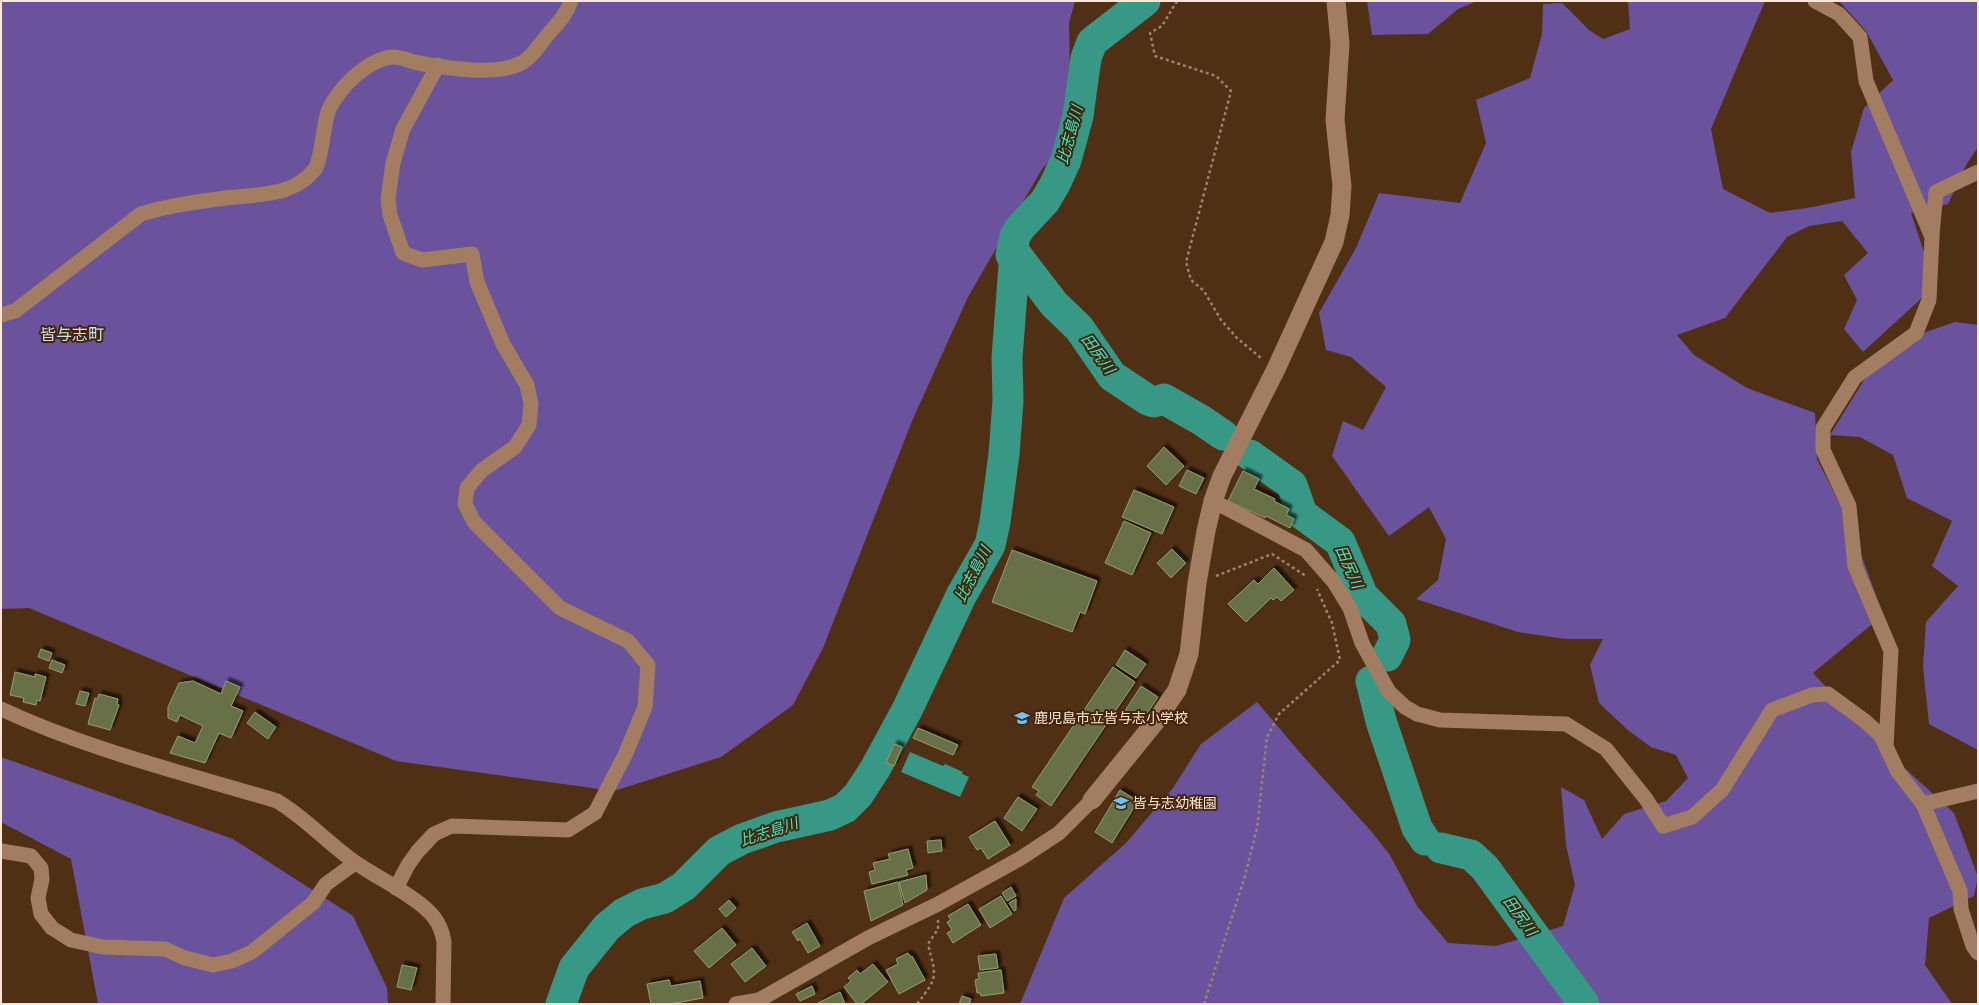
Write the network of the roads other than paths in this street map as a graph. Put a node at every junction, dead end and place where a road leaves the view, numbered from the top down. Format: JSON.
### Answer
{"nodes":[{"id":1,"x":571,"y":1,"type":"edge"},
{"id":2,"x":1336,"y":1,"type":"edge"},
{"id":3,"x":1815,"y":1,"type":"edge"},
{"id":4,"x":438,"y":65,"type":"junction"},
{"id":5,"x":1978,"y":172,"type":"edge"},
{"id":6,"x":1932,"y":237,"type":"junction"},
{"id":7,"x":1,"y":316,"type":"edge"},
{"id":8,"x":1213,"y":501,"type":"junction"},
{"id":9,"x":1,"y":709,"type":"edge"},
{"id":10,"x":1886,"y":746,"type":"junction"},
{"id":11,"x":1978,"y":791,"type":"edge"},
{"id":12,"x":1092,"y":800,"type":"joint"},
{"id":13,"x":1923,"y":804,"type":"junction"},
{"id":14,"x":1,"y":851,"type":"edge"},
{"id":15,"x":355,"y":863,"type":"junction"},
{"id":16,"x":396,"y":888,"type":"junction"},
{"id":17,"x":1978,"y":954,"type":"edge"},
{"id":18,"x":761,"y":1002,"type":"edge"},
{"id":19,"x":443,"y":1004,"type":"edge"},
{"id":20,"x":736,"y":1004,"type":"edge"}],
"edges":[{"from":1,"to":4,"type":"street"},
{"from":2,"to":8,"type":"street"},
{"from":3,"to":6,"type":"street"},
{"from":4,"to":7,"type":"street"},
{"from":4,"to":16,"type":"street"},
{"from":5,"to":6,"type":"street"},
{"from":6,"to":10,"type":"street"},
{"from":8,"to":10,"type":"street"},
{"from":8,"to":12,"type":"street"},
{"from":9,"to":15,"type":"street"},
{"from":10,"to":13,"type":"street"},
{"from":11,"to":13,"type":"street"},
{"from":12,"to":18,"type":"street"},
{"from":13,"to":17,"type":"street"},
{"from":14,"to":15,"type":"street"},
{"from":15,"to":16,"type":"street"},
{"from":16,"to":19,"type":"street"},
{"from":18,"to":20,"type":"street"}]}
